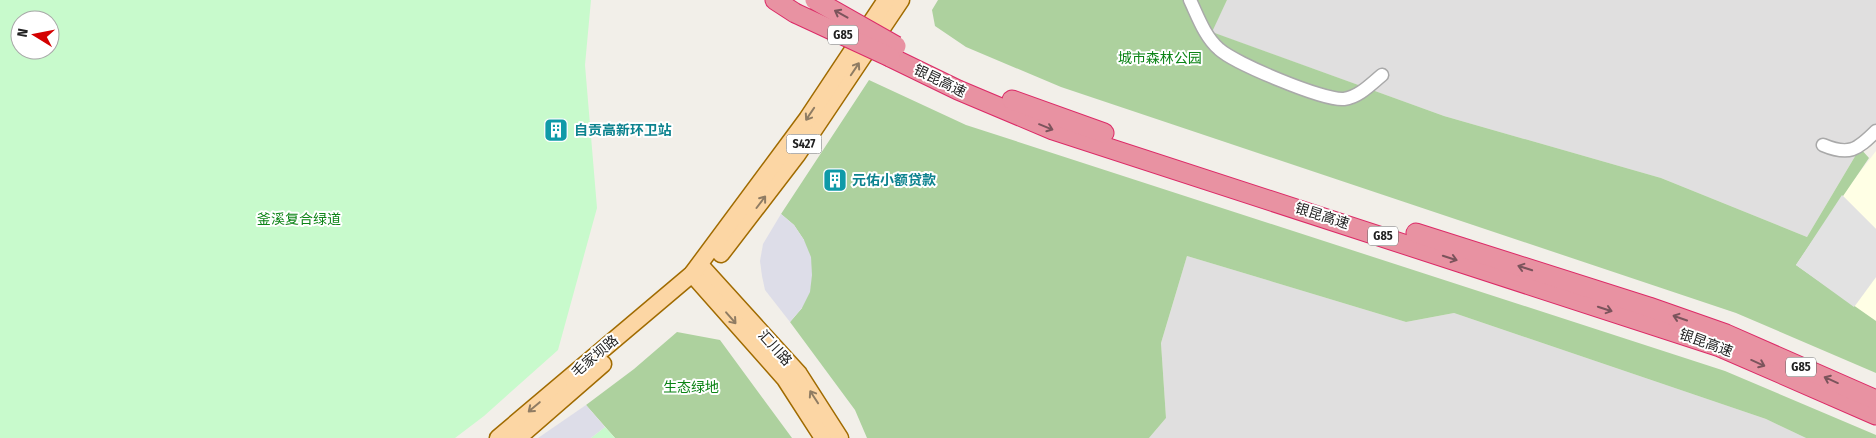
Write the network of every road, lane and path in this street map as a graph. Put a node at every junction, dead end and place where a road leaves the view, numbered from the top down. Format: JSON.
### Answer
{"nodes":[{"id":1,"x":775,"y":0,"type":"edge"},
{"id":2,"x":815,"y":0,"type":"edge"},
{"id":3,"x":886,"y":0,"type":"edge"},
{"id":4,"x":901,"y":0,"type":"edge"},
{"id":5,"x":1190,"y":0,"type":"edge"},
{"id":6,"x":893,"y":51,"type":"junction"},
{"id":7,"x":1382,"y":75,"type":"dead end"},
{"id":8,"x":1876,"y":131,"type":"edge"},
{"id":9,"x":1822,"y":145,"type":"dead end"},
{"id":10,"x":700,"y":273,"type":"junction"},
{"id":11,"x":1876,"y":400,"type":"edge"},
{"id":12,"x":1876,"y":415,"type":"edge"},
{"id":13,"x":498,"y":438,"type":"edge"},
{"id":14,"x":518,"y":438,"type":"edge"},
{"id":15,"x":822,"y":438,"type":"edge"},
{"id":16,"x":840,"y":438,"type":"edge"}],
"edges":[{"from":1,"to":6,"type":"highway","name":"银昆高速","number":"G85","bridge":true},
{"from":6,"to":2,"type":"highway","name":"银昆高速","number":"G85","one_way":true,"bridge":true},
{"from":3,"to":10,"type":"main road","number":"S427","one_way":true},
{"from":10,"to":4,"type":"main road","number":"S427","one_way":true},
{"from":5,"to":7,"type":"street"},
{"from":11,"to":6,"type":"highway","name":"银昆高速","number":"G85","one_way":true},
{"from":6,"to":12,"type":"highway","name":"银昆高速","number":"G85","one_way":true},
{"from":8,"to":9,"type":"street"},
{"from":10,"to":13,"type":"main road","name":"毛家坝路","number":"S427","one_way":true},
{"from":10,"to":14,"type":"main road","name":"毛家坝路","number":"S427"},
{"from":10,"to":15,"type":"main road","name":"汇川路","one_way":true},
{"from":16,"to":10,"type":"main road","name":"汇川路","one_way":true}]}
